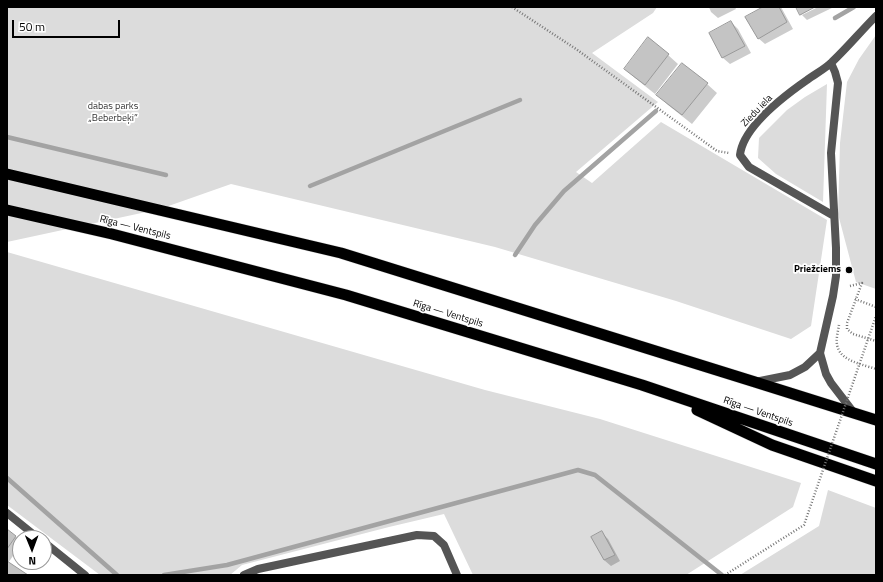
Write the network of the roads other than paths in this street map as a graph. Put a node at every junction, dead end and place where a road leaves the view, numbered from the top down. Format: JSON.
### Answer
{"nodes":[{"id":1,"x":876,"y":16,"type":"edge"},
{"id":2,"x":831,"y":63,"type":"junction"},
{"id":3,"x":7,"y":174,"type":"edge"},
{"id":4,"x":7,"y":210,"type":"edge"},
{"id":5,"x":834,"y":216,"type":"junction"},
{"id":6,"x":820,"y":353,"type":"junction"},
{"id":7,"x":755,"y":382,"type":"junction"},
{"id":8,"x":642,"y":385,"type":"junction"},
{"id":9,"x":854,"y":413,"type":"junction"},
{"id":10,"x":876,"y":420,"type":"edge"},
{"id":11,"x":876,"y":464,"type":"edge"},
{"id":12,"x":876,"y":481,"type":"edge"},
{"id":13,"x":7,"y":513,"type":"edge"},
{"id":14,"x":28,"y":530,"type":"edge"},
{"id":15,"x":52,"y":549,"type":"edge"},
{"id":16,"x":84,"y":575,"type":"edge"},
{"id":17,"x":244,"y":575,"type":"edge"},
{"id":18,"x":457,"y":575,"type":"edge"}],
"edges":[{"from":1,"to":2,"type":"street","name":"Ziedu iela"},
{"from":2,"to":5,"type":"street"},
{"from":2,"to":5,"type":"street","name":"Ziedu iela"},
{"from":3,"to":7,"type":"highway"},
{"from":4,"to":8,"type":"highway","name":"Rīga — Ventspils"},
{"from":5,"to":6,"type":"street"},
{"from":6,"to":7,"type":"street"},
{"from":6,"to":9,"type":"street"},
{"from":7,"to":9,"type":"highway"},
{"from":8,"to":11,"type":"highway","name":"Rīga — Ventspils"},
{"from":8,"to":12,"type":"highway"},
{"from":9,"to":10,"type":"highway"},
{"from":13,"to":14,"type":"street"},
{"from":15,"to":16,"type":"street"},
{"from":17,"to":18,"type":"street"}]}
